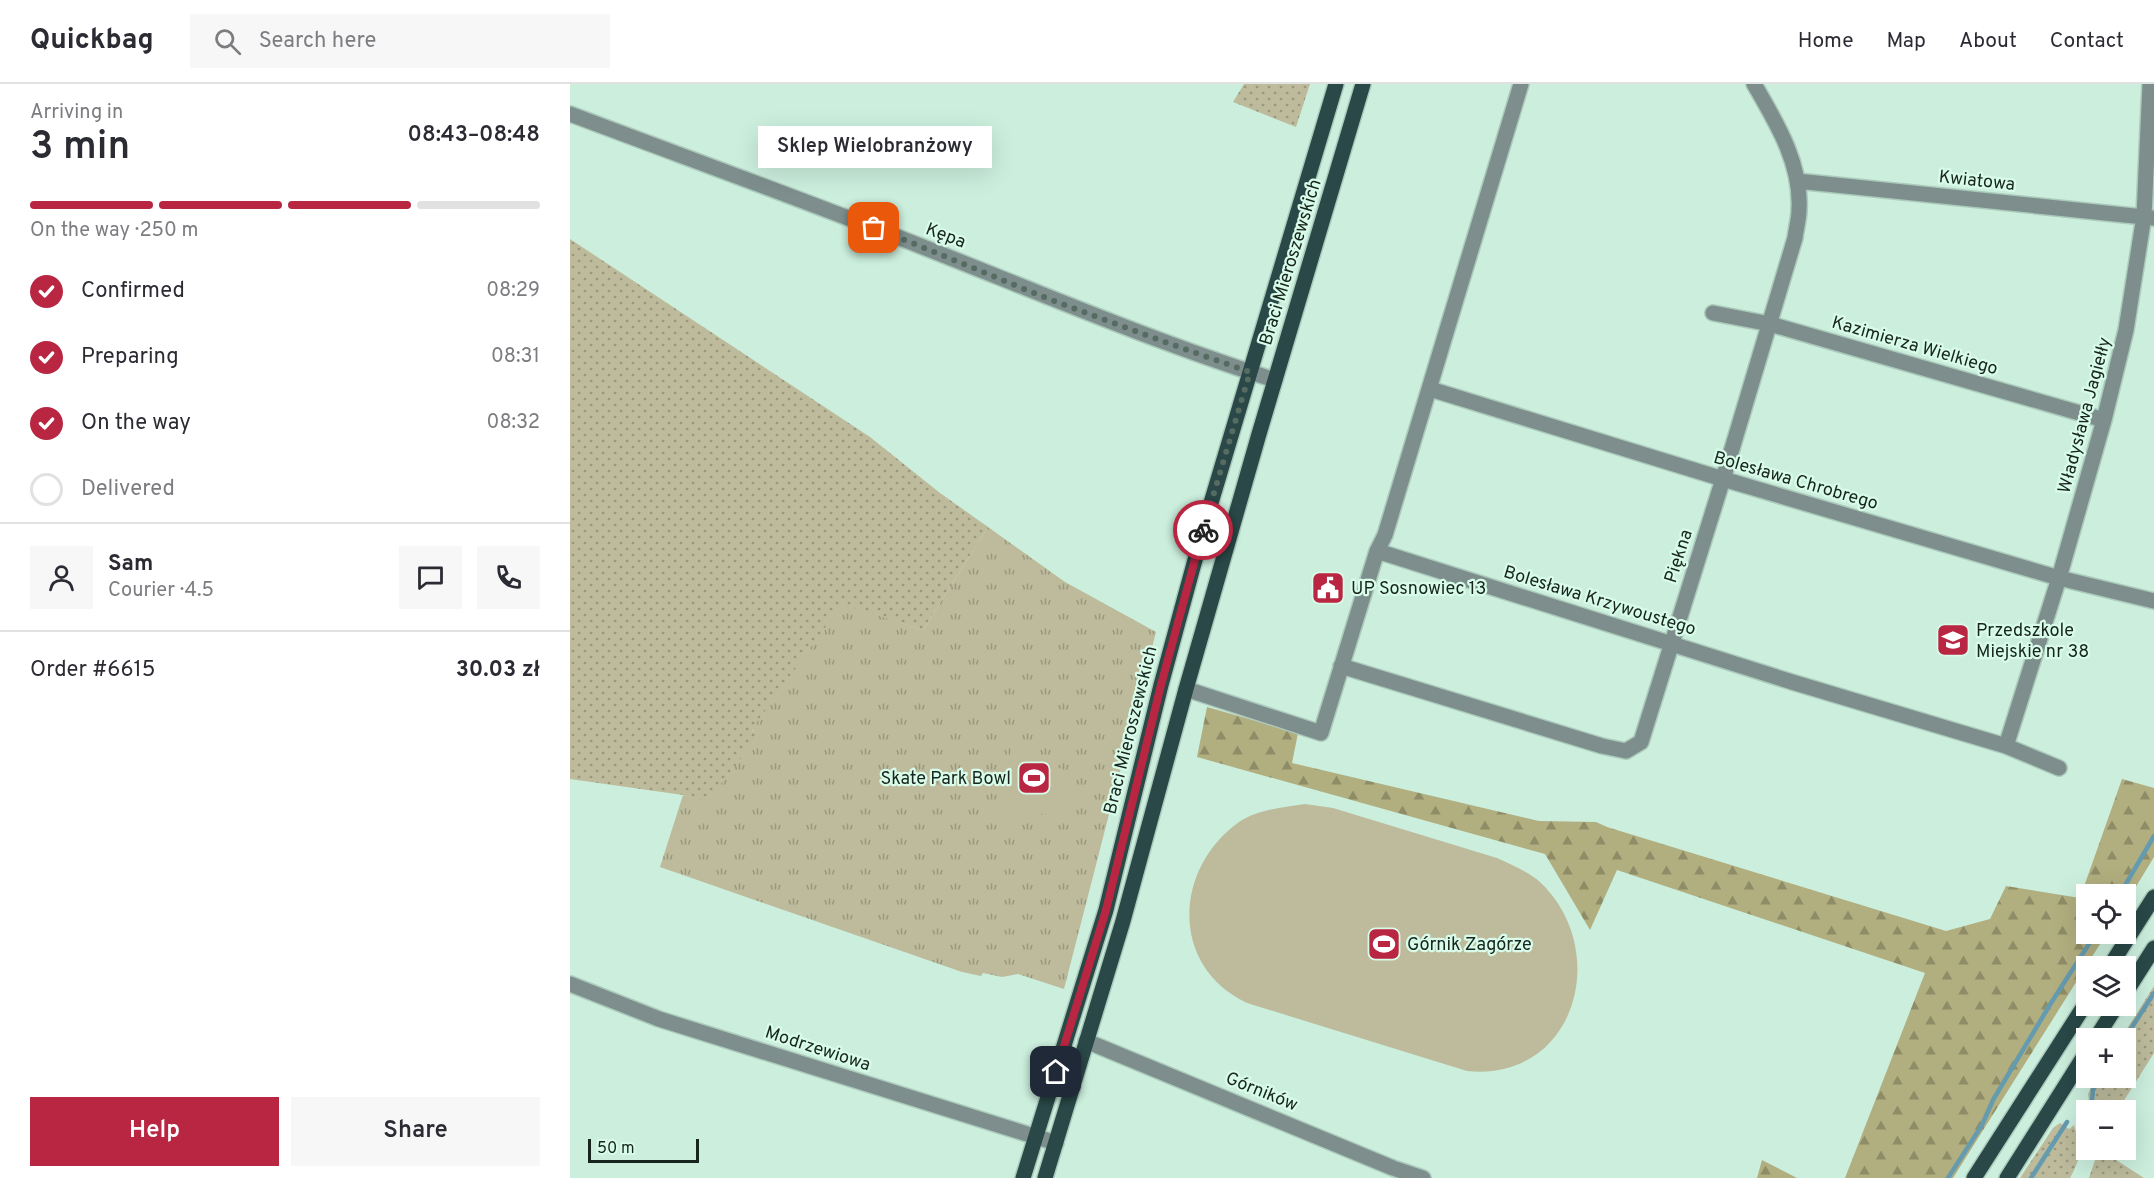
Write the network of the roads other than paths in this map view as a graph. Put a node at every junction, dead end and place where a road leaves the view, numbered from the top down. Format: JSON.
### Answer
{"nodes":[{"id":1,"x":1336,"y":84,"type":"edge"},
{"id":2,"x":1363,"y":84,"type":"edge"},
{"id":3,"x":1521,"y":84,"type":"edge"},
{"id":4,"x":1754,"y":84,"type":"edge"},
{"id":5,"x":2150,"y":84,"type":"edge"},
{"id":6,"x":570,"y":114,"type":"edge"},
{"id":7,"x":2151,"y":132,"type":"edge"},
{"id":8,"x":1797,"y":181,"type":"junction"},
{"id":9,"x":2149,"y":217,"type":"edge"},
{"id":10,"x":1713,"y":313,"type":"dead end"},
{"id":11,"x":1770,"y":324,"type":"junction"},
{"id":12,"x":1250,"y":372,"type":"junction"},
{"id":13,"x":1275,"y":380,"type":"junction"},
{"id":14,"x":1430,"y":390,"type":"junction"},
{"id":15,"x":2104,"y":420,"type":"junction"},
{"id":16,"x":1723,"y":479,"type":"junction"},
{"id":17,"x":1377,"y":551,"type":"junction"},
{"id":18,"x":2059,"y":578,"type":"junction"},
{"id":19,"x":2154,"y":601,"type":"edge"},
{"id":20,"x":1671,"y":643,"type":"junction"},
{"id":21,"x":1341,"y":666,"type":"junction"},
{"id":22,"x":1186,"y":689,"type":"junction"},
{"id":23,"x":2006,"y":746,"type":"junction"},
{"id":24,"x":2059,"y":768,"type":"dead end"},
{"id":25,"x":2154,"y":897,"type":"edge"},
{"id":26,"x":2154,"y":948,"type":"edge"},
{"id":27,"x":2116,"y":956,"type":"edge"},
{"id":28,"x":2136,"y":976,"type":"edge"},
{"id":29,"x":570,"y":984,"type":"edge"},
{"id":30,"x":2078,"y":1016,"type":"edge"},
{"id":31,"x":1086,"y":1041,"type":"junction"},
{"id":32,"x":2076,"y":1069,"type":"edge"},
{"id":33,"x":1036,"y":1136,"type":"junction"},
{"id":34,"x":1056,"y":1143,"type":"junction"},
{"id":35,"x":1023,"y":1178,"type":"edge"},
{"id":36,"x":1045,"y":1178,"type":"edge"},
{"id":37,"x":1422,"y":1178,"type":"edge"},
{"id":38,"x":1974,"y":1178,"type":"edge"},
{"id":39,"x":2007,"y":1178,"type":"edge"}],
"edges":[{"from":1,"to":12,"type":"main road","name":"Braci Mieroszewskich"},
{"from":2,"to":13,"type":"main road","name":"Braci Mieroszewskich"},
{"from":3,"to":14,"type":"street"},
{"from":4,"to":8,"type":"street","name":"Piękna"},
{"from":5,"to":7,"type":"street","name":"Władysława Jagiełły"},
{"from":6,"to":12,"type":"street","name":"Kępa"},
{"from":7,"to":9,"type":"street","name":"Władysława Jagiełły"},
{"from":8,"to":9,"type":"street","name":"Kwiatowa"},
{"from":8,"to":11,"type":"street","name":"Piękna"},
{"from":9,"to":15,"type":"street","name":"Władysława Jagiełły"},
{"from":10,"to":11,"type":"street","name":"Kazimierza Wielkiego"},
{"from":11,"to":15,"type":"street","name":"Kazimierza Wielkiego"},
{"from":11,"to":16,"type":"street","name":"Piękna"},
{"from":12,"to":13,"type":"street","name":"Kępa"},
{"from":12,"to":33,"type":"main road","name":"Braci Mieroszewskich"},
{"from":13,"to":22,"type":"main road","name":"Braci Mieroszewskich"},
{"from":14,"to":16,"type":"street","name":"Bolesława Chrobrego"},
{"from":14,"to":17,"type":"street"},
{"from":15,"to":18,"type":"street","name":"Władysława Jagiełły"},
{"from":16,"to":18,"type":"street","name":"Bolesława Chrobrego"},
{"from":16,"to":20,"type":"street","name":"Piękna"},
{"from":17,"to":20,"type":"street","name":"Bolesława Krzywoustego"},
{"from":17,"to":21,"type":"street"},
{"from":18,"to":19,"type":"street","name":"Bolesława Chrobrego"},
{"from":18,"to":23,"type":"street","name":"Władysława Jagiełły"},
{"from":20,"to":21,"type":"street","name":"Piękna"},
{"from":20,"to":23,"type":"street","name":"Bolesława Krzywoustego"},
{"from":21,"to":22,"type":"street"},
{"from":22,"to":31,"type":"main road","name":"Braci Mieroszewskich"},
{"from":23,"to":24,"type":"street","name":"Bolesława Krzywoustego"},
{"from":25,"to":27,"type":"main road"},
{"from":26,"to":28,"type":"main road"},
{"from":29,"to":33,"type":"street","name":"Modrzewiowa"},
{"from":30,"to":38,"type":"main road"},
{"from":31,"to":34,"type":"main road","name":"Braci Mieroszewskich"},
{"from":31,"to":37,"type":"street","name":"Górników"},
{"from":32,"to":39,"type":"main road"},
{"from":33,"to":34,"type":"street","name":"Modrzewiowa"},
{"from":33,"to":35,"type":"main road","name":"Braci Mieroszewskich"},
{"from":34,"to":36,"type":"main road","name":"Braci Mieroszewskich"}]}
